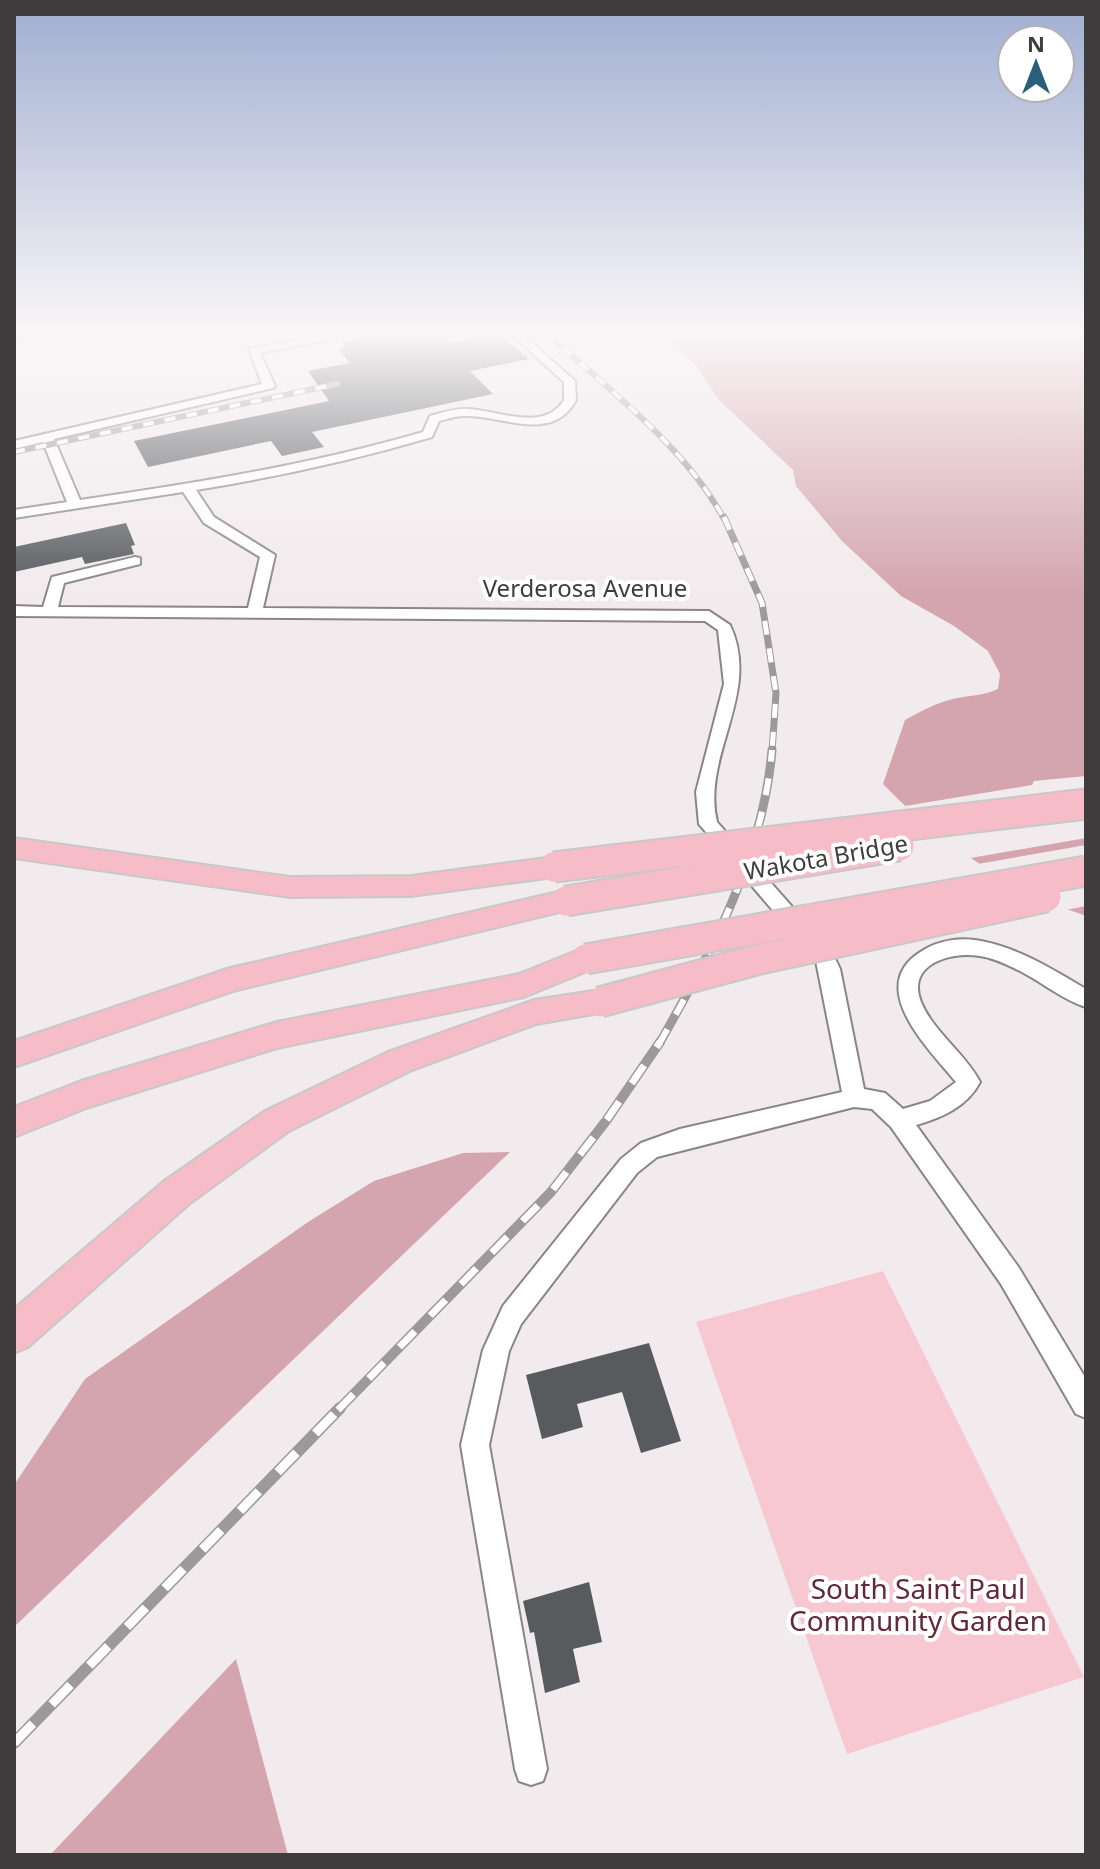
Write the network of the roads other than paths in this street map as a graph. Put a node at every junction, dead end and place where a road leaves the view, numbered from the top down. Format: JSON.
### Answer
{"nodes":[{"id":1,"x":120,"y":420,"type":"edge"},
{"id":2,"x":434,"y":420,"type":"edge"},
{"id":3,"x":47,"y":437,"type":"junction"},
{"id":4,"x":14,"y":445,"type":"edge"},
{"id":5,"x":187,"y":486,"type":"junction"},
{"id":6,"x":75,"y":504,"type":"junction"},
{"id":7,"x":42,"y":510,"type":"junction"},
{"id":8,"x":14,"y":514,"type":"edge"},
{"id":9,"x":14,"y":528,"type":"edge"},
{"id":10,"x":135,"y":561,"type":"dead end"},
{"id":11,"x":14,"y":611,"type":"edge"},
{"id":12,"x":49,"y":611,"type":"junction"},
{"id":13,"x":254,"y":613,"type":"junction"},
{"id":14,"x":1086,"y":804,"type":"edge"},
{"id":15,"x":1086,"y":814,"type":"edge"},
{"id":16,"x":14,"y":848,"type":"edge"},
{"id":17,"x":1086,"y":871,"type":"edge"},
{"id":18,"x":1086,"y":887,"type":"edge"},
{"id":19,"x":1046,"y":977,"type":"junction"},
{"id":20,"x":1086,"y":986,"type":"edge"},
{"id":21,"x":1086,"y":999,"type":"edge"},
{"id":22,"x":14,"y":1054,"type":"edge"},
{"id":23,"x":854,"y":1098,"type":"junction"},
{"id":24,"x":899,"y":1120,"type":"junction"},
{"id":25,"x":14,"y":1122,"type":"edge"},
{"id":26,"x":14,"y":1334,"type":"edge"},
{"id":27,"x":1086,"y":1404,"type":"edge"},
{"id":28,"x":531,"y":1769,"type":"dead end"}],
"edges":[{"from":1,"to":3,"type":"street"},
{"from":2,"to":5,"type":"street"},
{"from":3,"to":4,"type":"street"},
{"from":3,"to":6,"type":"street"},
{"from":5,"to":6,"type":"street"},
{"from":5,"to":13,"type":"street"},
{"from":6,"to":7,"type":"street"},
{"from":7,"to":8,"type":"street"},
{"from":7,"to":9,"type":"street"},
{"from":10,"to":12,"type":"street"},
{"from":11,"to":12,"type":"street","name":"Verderosa Avenue"},
{"from":12,"to":13,"type":"street","name":"Verderosa Avenue"},
{"from":13,"to":23,"type":"street","name":"Verderosa Avenue"},
{"from":14,"to":16,"type":"highway","bridge":true},
{"from":15,"to":22,"type":"highway","name":"Wakota Bridge","bridge":true},
{"from":17,"to":25,"type":"highway","bridge":true},
{"from":18,"to":26,"type":"highway","bridge":true},
{"from":19,"to":20,"type":"street"},
{"from":19,"to":21,"type":"street"},
{"from":19,"to":24,"type":"street"},
{"from":23,"to":24,"type":"street"},
{"from":23,"to":28,"type":"street"},
{"from":24,"to":27,"type":"street"}]}
